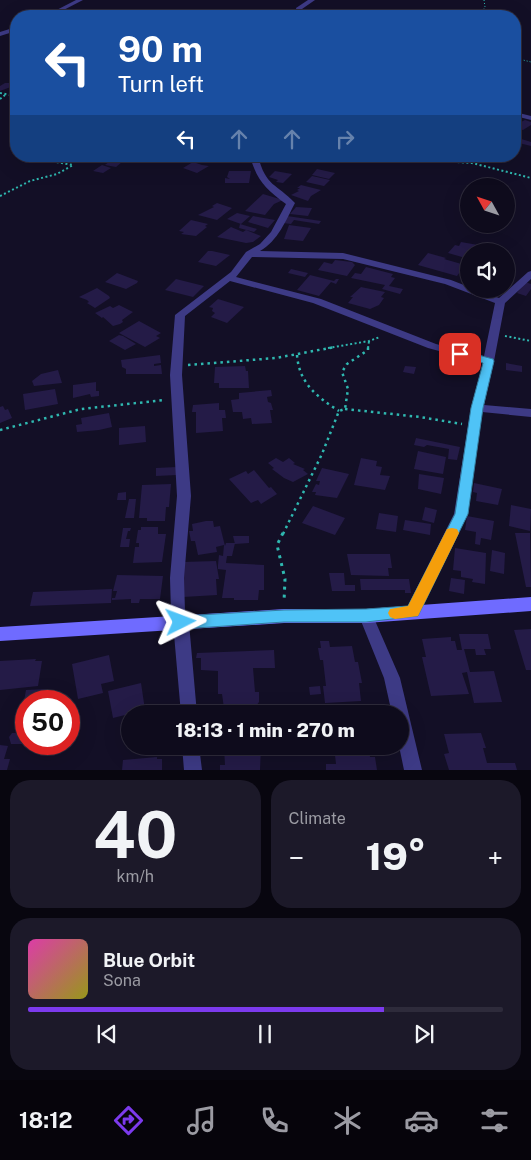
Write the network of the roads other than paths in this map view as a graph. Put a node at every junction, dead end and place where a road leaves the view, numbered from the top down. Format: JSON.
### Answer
{"nodes":[{"id":1,"x":80,"y":0,"type":"edge"},
{"id":2,"x":312,"y":0,"type":"edge"},
{"id":3,"x":60,"y":10,"type":"edge"},
{"id":4,"x":299,"y":10,"type":"edge"},
{"id":5,"x":256,"y":162,"type":"edge"},
{"id":6,"x":249,"y":254,"type":"junction"},
{"id":7,"x":531,"y":274,"type":"edge"},
{"id":8,"x":229,"y":278,"type":"junction"},
{"id":9,"x":500,"y":302,"type":"junction"},
{"id":10,"x":489,"y":361,"type":"junction"},
{"id":11,"x":477,"y":408,"type":"junction"},
{"id":12,"x":531,"y":413,"type":"edge"},
{"id":13,"x":531,"y":604,"type":"edge"},
{"id":14,"x":412,"y":612,"type":"junction"},
{"id":15,"x":366,"y":616,"type":"junction"},
{"id":16,"x":181,"y":622,"type":"junction"},
{"id":17,"x":0,"y":634,"type":"edge"},
{"id":18,"x":188,"y":705,"type":"edge"},
{"id":19,"x":191,"y":755,"type":"edge"},
{"id":20,"x":193,"y":770,"type":"edge"},
{"id":21,"x":413,"y":770,"type":"edge"}],
"edges":[{"from":1,"to":3,"type":"street"},
{"from":2,"to":4,"type":"street"},
{"from":5,"to":6,"type":"street"},
{"from":6,"to":8,"type":"street"},
{"from":6,"to":9,"type":"street"},
{"from":7,"to":9,"type":"street"},
{"from":8,"to":10,"type":"street"},
{"from":8,"to":16,"type":"street"},
{"from":9,"to":10,"type":"street"},
{"from":10,"to":11,"type":"street"},
{"from":11,"to":12,"type":"street"},
{"from":11,"to":14,"type":"street"},
{"from":13,"to":14,"type":"main road"},
{"from":14,"to":15,"type":"main road"},
{"from":15,"to":16,"type":"main road"},
{"from":15,"to":21,"type":"street"},
{"from":16,"to":17,"type":"main road"},
{"from":16,"to":18,"type":"street"},
{"from":19,"to":20,"type":"street"}]}
